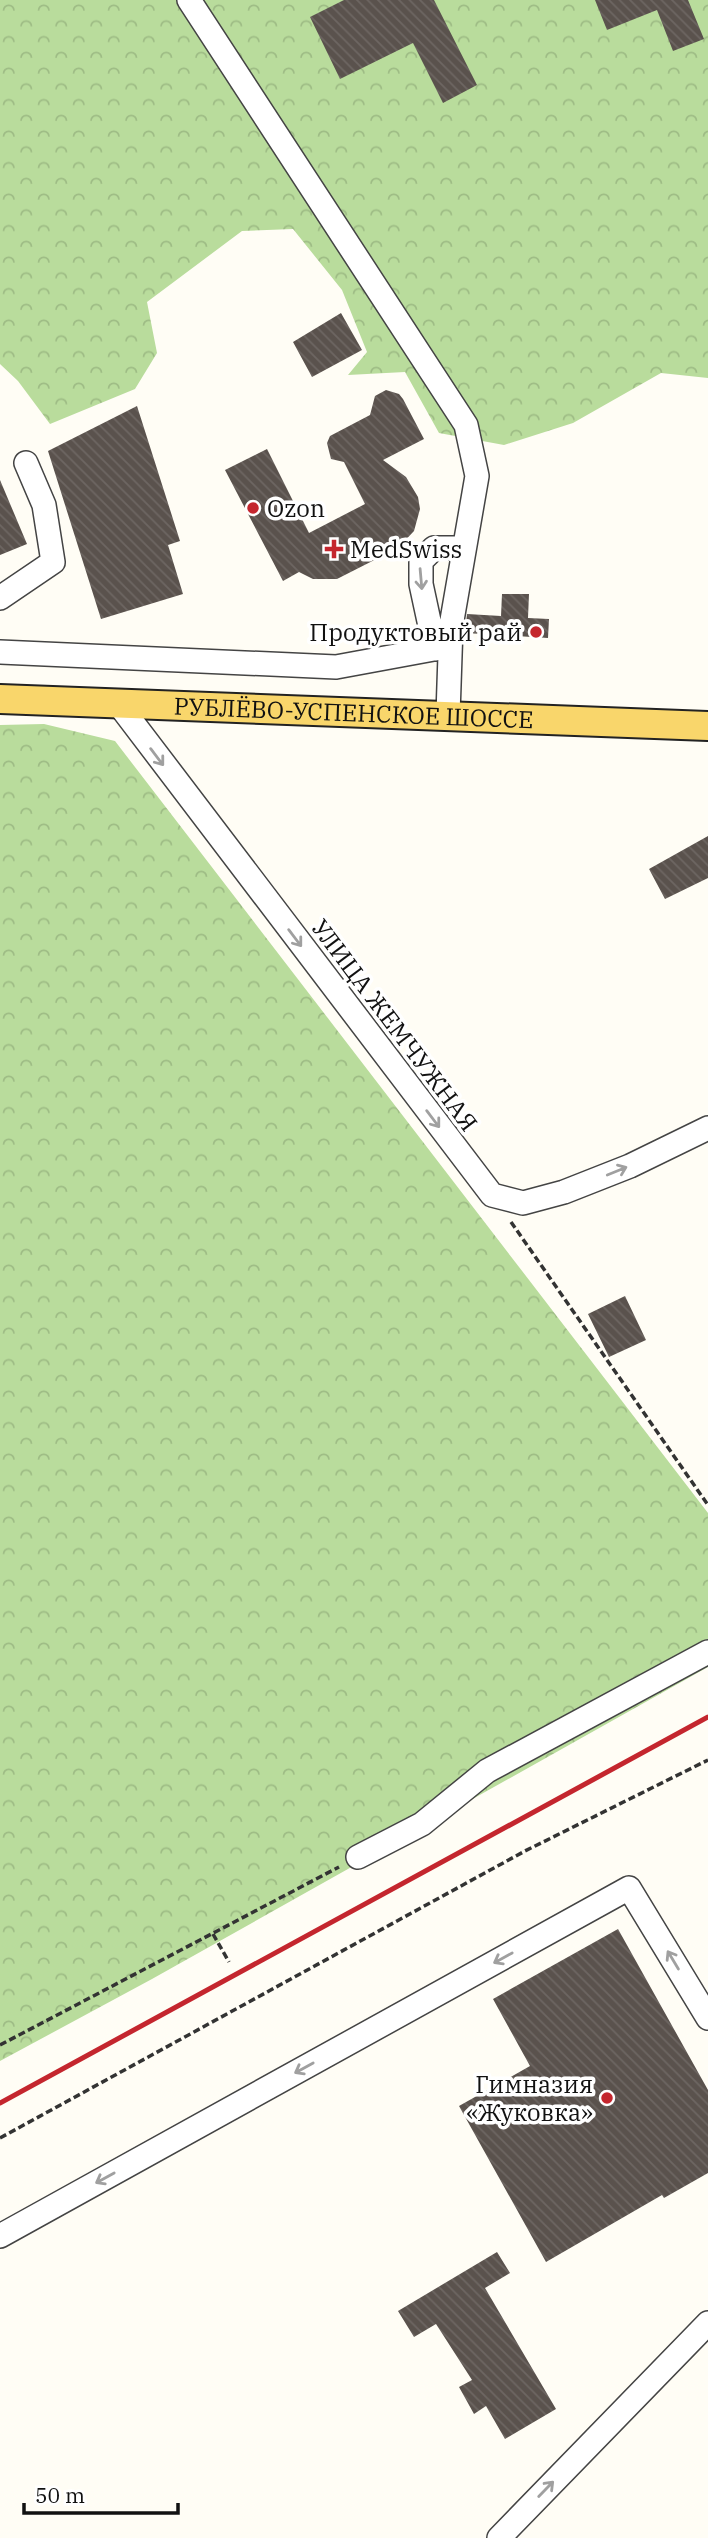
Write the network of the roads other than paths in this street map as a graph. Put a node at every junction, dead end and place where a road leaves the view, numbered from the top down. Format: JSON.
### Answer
{"nodes":[{"id":1,"x":189,"y":0,"type":"edge"},
{"id":2,"x":26,"y":463,"type":"dead end"},
{"id":3,"x":464,"y":548,"type":"junction"},
{"id":4,"x":0,"y":598,"type":"edge"},
{"id":5,"x":442,"y":648,"type":"junction"},
{"id":6,"x":0,"y":652,"type":"edge"},
{"id":7,"x":0,"y":699,"type":"edge"},
{"id":8,"x":117,"y":702,"type":"junction"},
{"id":9,"x":448,"y":715,"type":"junction"},
{"id":10,"x":708,"y":726,"type":"edge"},
{"id":11,"x":708,"y":1128,"type":"edge"},
{"id":12,"x":708,"y":1652,"type":"edge"},
{"id":13,"x":358,"y":1857,"type":"road end"},
{"id":14,"x":708,"y":2018,"type":"edge"},
{"id":15,"x":0,"y":2236,"type":"edge"},
{"id":16,"x":708,"y":2323,"type":"edge"},
{"id":17,"x":499,"y":2538,"type":"edge"}],
"edges":[{"from":1,"to":3,"type":"street"},
{"from":2,"to":4,"type":"street"},
{"from":3,"to":5,"type":"street"},
{"from":3,"to":5,"type":"street","one_way":true},
{"from":5,"to":6,"type":"street"},
{"from":5,"to":9,"type":"street"},
{"from":7,"to":8,"type":"main road","name":"РУБЛЁВО-УСПЕНСКОЕ ШОССЕ"},
{"from":8,"to":9,"type":"main road","name":"РУБЛЁВО-УСПЕНСКОЕ ШОССЕ"},
{"from":8,"to":11,"type":"street","name":"УЛИЦА ЖЕМЧУЖНАЯ","one_way":true},
{"from":9,"to":10,"type":"main road","name":"РУБЛЁВО-УСПЕНСКОЕ ШОССЕ"},
{"from":12,"to":13,"type":"street"},
{"from":14,"to":15,"type":"street","one_way":true},
{"from":17,"to":16,"type":"street","one_way":true}]}
